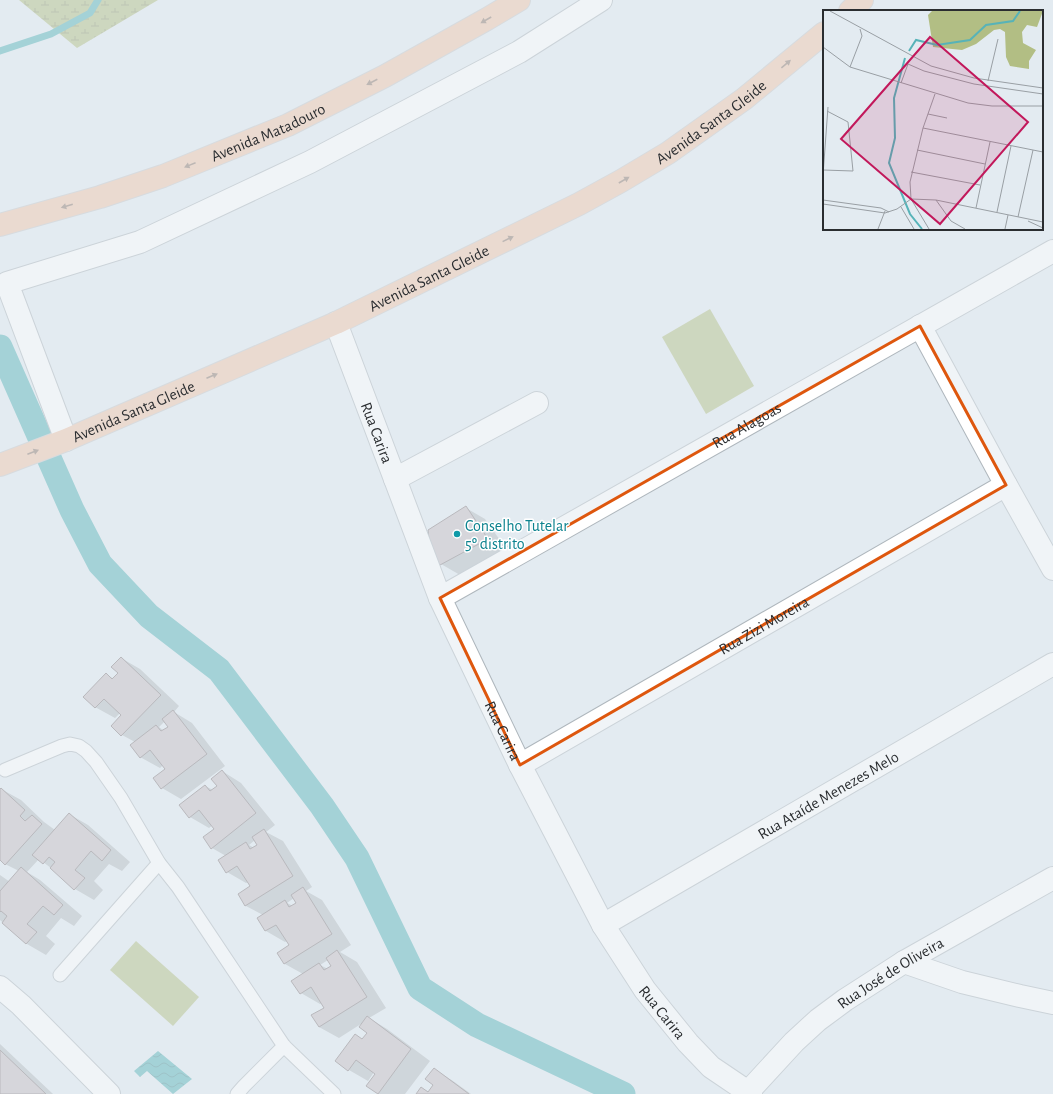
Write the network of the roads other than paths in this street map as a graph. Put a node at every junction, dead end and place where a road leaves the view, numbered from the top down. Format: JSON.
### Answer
{"nodes":[{"id":1,"x":519,"y":0,"type":"edge"},
{"id":2,"x":601,"y":0,"type":"edge"},
{"id":3,"x":862,"y":0,"type":"edge"},
{"id":4,"x":851,"y":10,"type":"edge"},
{"id":5,"x":823,"y":34,"type":"edge"},
{"id":6,"x":0,"y":225,"type":"edge"},
{"id":7,"x":1053,"y":251,"type":"edge"},
{"id":8,"x":336,"y":323,"type":"junction"},
{"id":9,"x":920,"y":326,"type":"junction"},
{"id":10,"x":536,"y":403,"type":"dead end"},
{"id":11,"x":63,"y":441,"type":"junction"},
{"id":12,"x":2,"y":464,"type":"edge"},
{"id":13,"x":395,"y":478,"type":"junction"},
{"id":14,"x":1006,"y":485,"type":"junction"},
{"id":15,"x":1053,"y":569,"type":"edge"},
{"id":16,"x":440,"y":598,"type":"junction"},
{"id":17,"x":1053,"y":664,"type":"edge"},
{"id":18,"x":520,"y":765,"type":"junction"},
{"id":19,"x":5,"y":770,"type":"dead end"},
{"id":20,"x":158,"y":863,"type":"junction"},
{"id":21,"x":1053,"y":878,"type":"edge"},
{"id":22,"x":603,"y":925,"type":"junction"},
{"id":23,"x":904,"y":962,"type":"junction"},
{"id":24,"x":60,"y":976,"type":"dead end"},
{"id":25,"x":0,"y":987,"type":"edge"},
{"id":26,"x":1053,"y":1003,"type":"edge"},
{"id":27,"x":284,"y":1046,"type":"junction"},
{"id":28,"x":245,"y":1091,"type":"edge"},
{"id":29,"x":749,"y":1093,"type":"edge"},
{"id":30,"x":109,"y":1094,"type":"edge"},
{"id":31,"x":334,"y":1094,"type":"edge"}],
"edges":[{"from":1,"to":6,"type":"main road","name":"Avenida Matadouro","one_way":true},
{"from":2,"to":11,"type":"street"},
{"from":3,"to":4,"type":"main road"},
{"from":8,"to":5,"type":"main road","name":"Avenida Santa Gleide","one_way":true},
{"from":7,"to":9,"type":"street","name":"Rua Alagoas"},
{"from":11,"to":8,"type":"main road","name":"Avenida Santa Gleide","one_way":true},
{"from":8,"to":13,"type":"street","name":"Rua Carira"},
{"from":9,"to":14,"type":"street"},
{"from":9,"to":16,"type":"street","name":"Rua Alagoas"},
{"from":10,"to":13,"type":"street"},
{"from":12,"to":11,"type":"main road","name":"Avenida Santa Gleide","one_way":true},
{"from":13,"to":16,"type":"street","name":"Rua Carira"},
{"from":14,"to":15,"type":"street"},
{"from":14,"to":18,"type":"street","name":"Rua Zizi Moreira"},
{"from":16,"to":18,"type":"street","name":"Rua Carira"},
{"from":17,"to":22,"type":"street","name":"Rua Ataíde Menezes Melo"},
{"from":18,"to":22,"type":"street","name":"Rua Carira"},
{"from":19,"to":20,"type":"lane"},
{"from":20,"to":24,"type":"lane"},
{"from":20,"to":27,"type":"lane"},
{"from":21,"to":23,"type":"street","name":"Rua José de Oliveira"},
{"from":22,"to":29,"type":"street","name":"Rua Carira"},
{"from":23,"to":26,"type":"street"},
{"from":23,"to":29,"type":"street","name":"Rua José de Oliveira"},
{"from":25,"to":30,"type":"street"},
{"from":27,"to":28,"type":"lane"},
{"from":27,"to":31,"type":"lane"}]}
